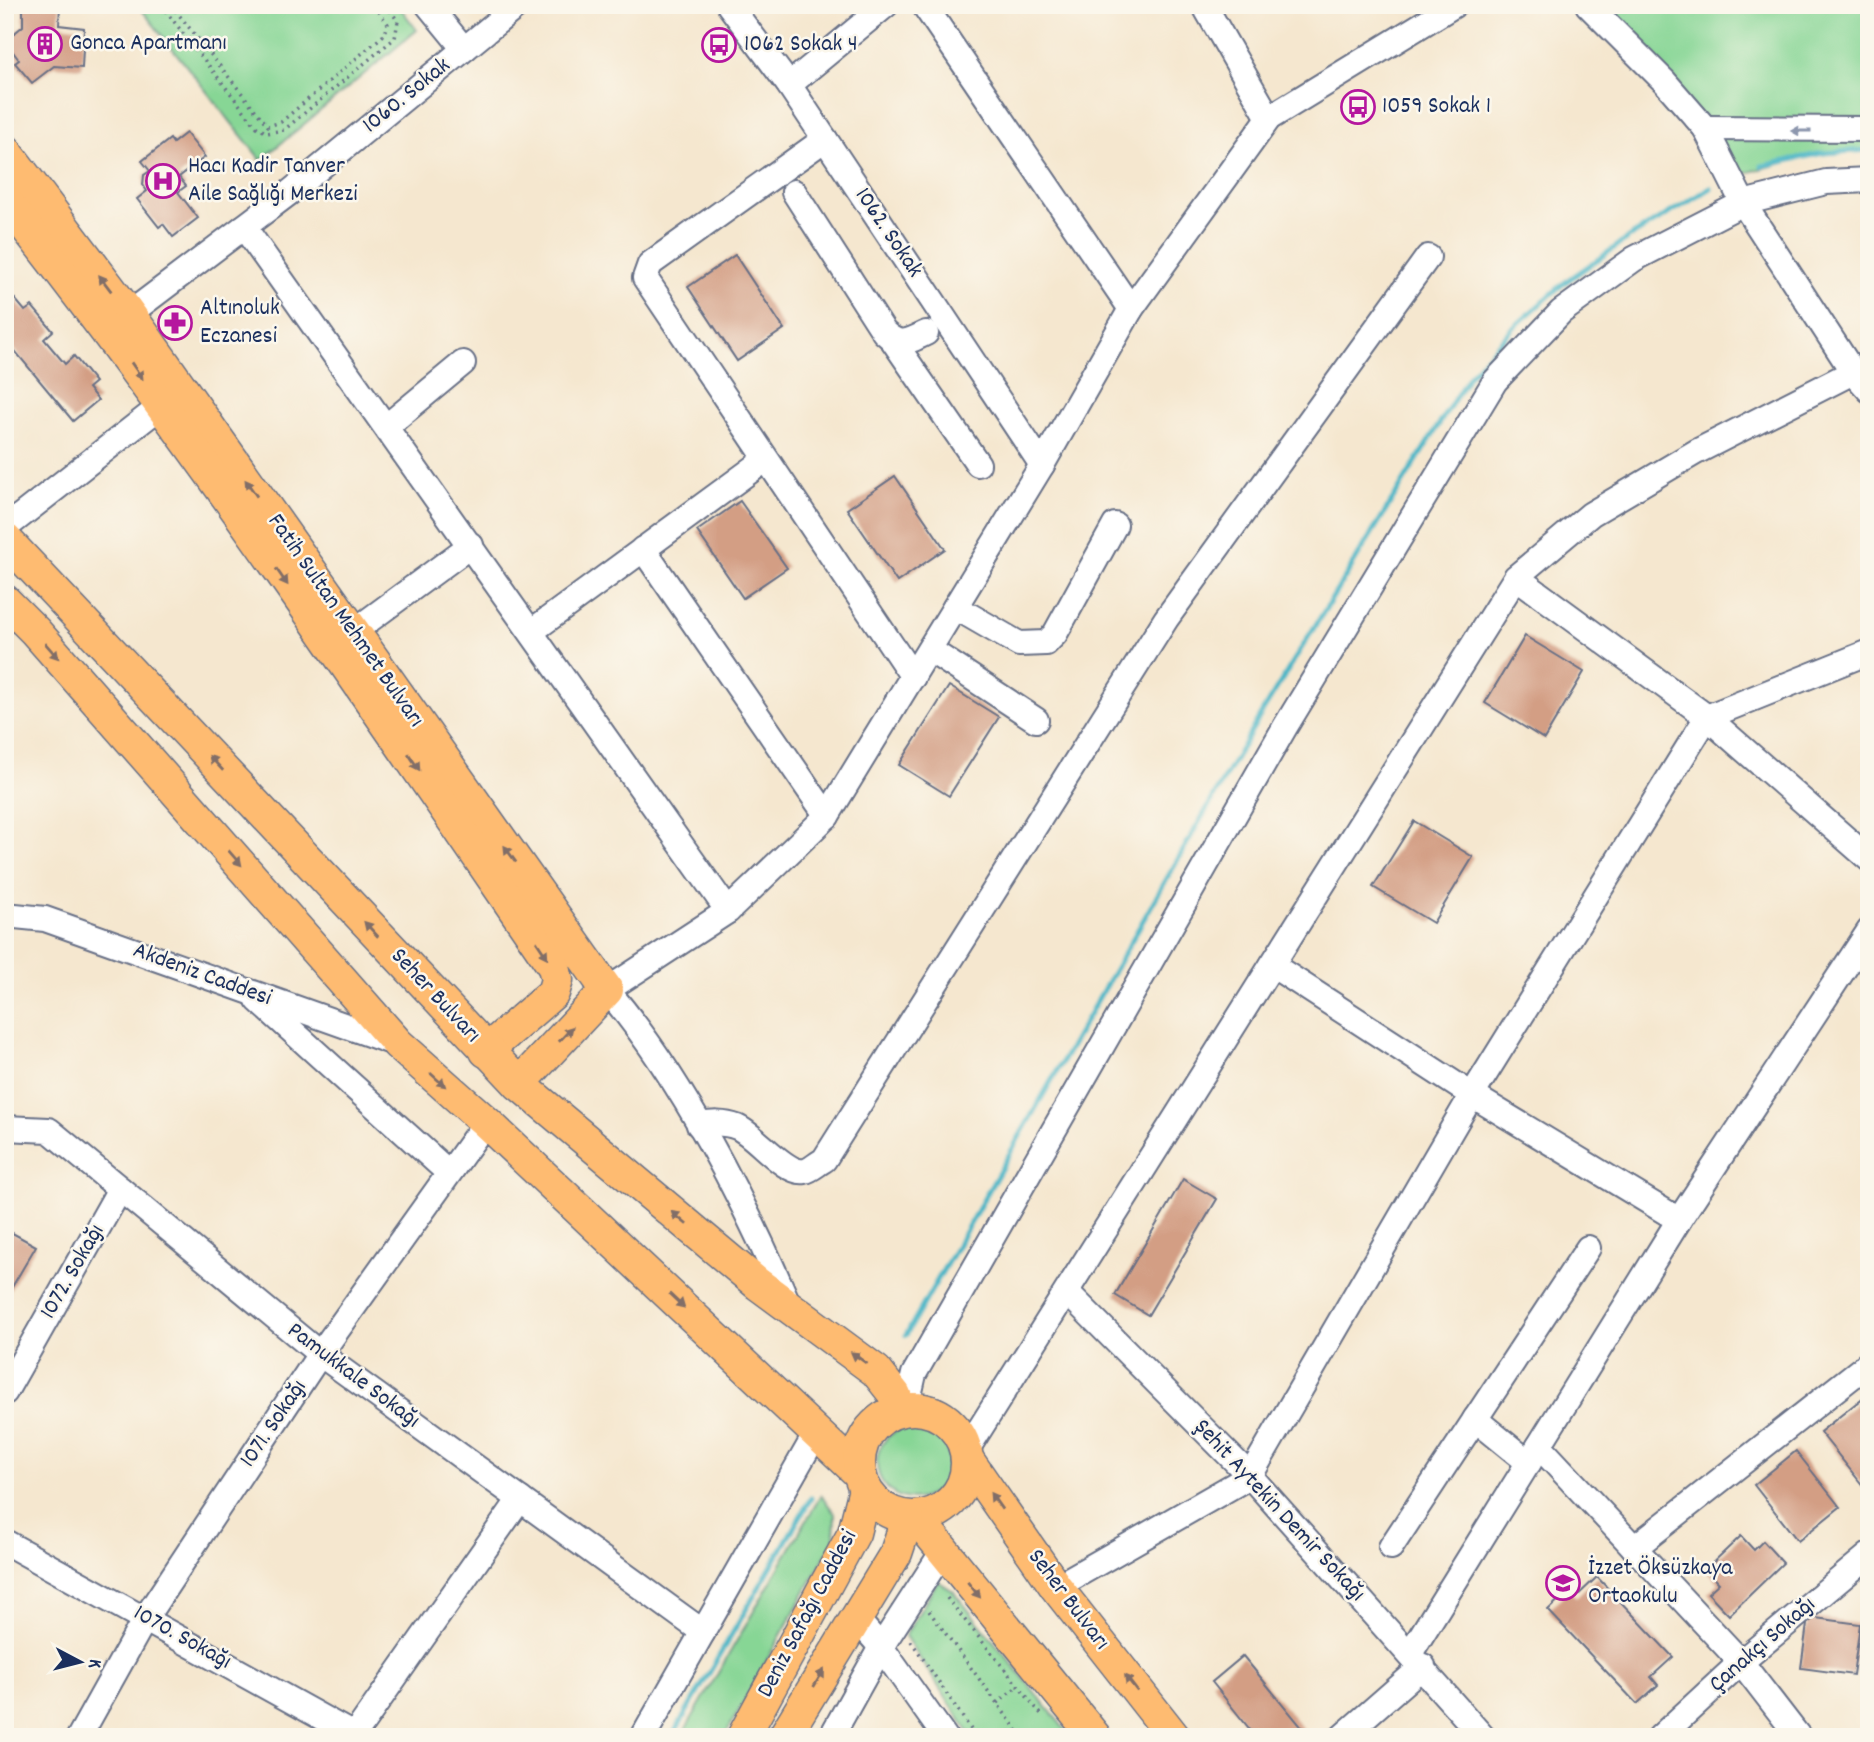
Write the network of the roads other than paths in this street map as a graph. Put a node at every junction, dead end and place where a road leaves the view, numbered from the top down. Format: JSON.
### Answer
{"nodes":[{"id":1,"x":428,"y":5,"type":"edge"},
{"id":2,"x":517,"y":5,"type":"edge"},
{"id":3,"x":729,"y":5,"type":"edge"},
{"id":4,"x":886,"y":5,"type":"edge"},
{"id":5,"x":924,"y":5,"type":"edge"},
{"id":6,"x":1204,"y":5,"type":"edge"},
{"id":7,"x":1454,"y":5,"type":"edge"},
{"id":8,"x":1588,"y":5,"type":"edge"},
{"id":9,"x":1424,"y":13,"type":"edge"},
{"id":10,"x":464,"y":49,"type":"junction"},
{"id":11,"x":789,"y":85,"type":"junction"},
{"id":12,"x":1269,"y":118,"type":"junction"},
{"id":13,"x":1705,"y":128,"type":"junction"},
{"id":14,"x":1869,"y":129,"type":"edge"},
{"id":15,"x":825,"y":139,"type":"junction"},
{"id":16,"x":5,"y":150,"type":"edge"},
{"id":17,"x":1869,"y":180,"type":"edge"},
{"id":18,"x":794,"y":192,"type":"dead end"},
{"id":19,"x":5,"y":200,"type":"edge"},
{"id":20,"x":1744,"y":203,"type":"junction"},
{"id":21,"x":244,"y":227,"type":"junction"},
{"id":22,"x":1428,"y":257,"type":"dead end"},
{"id":23,"x":1131,"y":309,"type":"junction"},
{"id":24,"x":129,"y":314,"type":"junction"},
{"id":25,"x":926,"y":333,"type":"dead end"},
{"id":26,"x":894,"y":342,"type":"junction"},
{"id":27,"x":463,"y":363,"type":"dead end"},
{"id":28,"x":1861,"y":381,"type":"edge"},
{"id":29,"x":161,"y":406,"type":"junction"},
{"id":30,"x":387,"y":426,"type":"junction"},
{"id":31,"x":765,"y":460,"type":"junction"},
{"id":32,"x":978,"y":464,"type":"dead end"},
{"id":33,"x":1042,"y":465,"type":"junction"},
{"id":34,"x":1115,"y":525,"type":"dead end"},
{"id":35,"x":5,"y":528,"type":"edge"},
{"id":36,"x":5,"y":539,"type":"edge"},
{"id":37,"x":471,"y":545,"type":"junction"},
{"id":38,"x":643,"y":549,"type":"junction"},
{"id":39,"x":1516,"y":577,"type":"junction"},
{"id":40,"x":5,"y":601,"type":"edge"},
{"id":41,"x":956,"y":607,"type":"junction"},
{"id":42,"x":532,"y":631,"type":"junction"},
{"id":43,"x":353,"y":632,"type":"junction"},
{"id":44,"x":929,"y":650,"type":"junction"},
{"id":45,"x":1869,"y":652,"type":"edge"},
{"id":46,"x":913,"y":677,"type":"junction"},
{"id":47,"x":1707,"y":717,"type":"junction"},
{"id":48,"x":1036,"y":720,"type":"dead end"},
{"id":49,"x":827,"y":816,"type":"junction"},
{"id":50,"x":1869,"y":859,"type":"edge"},
{"id":51,"x":727,"y":911,"type":"junction"},
{"id":52,"x":5,"y":915,"type":"edge"},
{"id":53,"x":1869,"y":931,"type":"edge"},
{"id":54,"x":1272,"y":965,"type":"junction"},
{"id":55,"x":607,"y":990,"type":"junction"},
{"id":56,"x":248,"y":991,"type":"junction"},
{"id":57,"x":398,"y":1044,"type":"junction"},
{"id":58,"x":486,"y":1051,"type":"junction"},
{"id":59,"x":519,"y":1084,"type":"junction"},
{"id":60,"x":1472,"y":1095,"type":"junction"},
{"id":61,"x":486,"y":1122,"type":"junction"},
{"id":62,"x":699,"y":1125,"type":"junction"},
{"id":63,"x":5,"y":1128,"type":"edge"},
{"id":64,"x":449,"y":1173,"type":"junction"},
{"id":65,"x":120,"y":1189,"type":"junction"},
{"id":66,"x":1679,"y":1220,"type":"junction"},
{"id":67,"x":1588,"y":1248,"type":"dead end"},
{"id":68,"x":1067,"y":1292,"type":"junction"},
{"id":69,"x":790,"y":1308,"type":"junction"},
{"id":70,"x":320,"y":1354,"type":"junction"},
{"id":71,"x":1869,"y":1363,"type":"edge"},
{"id":72,"x":5,"y":1392,"type":"edge"},
{"id":73,"x":903,"y":1409,"type":"junction"},
{"id":74,"x":1475,"y":1419,"type":"junction"},
{"id":75,"x":817,"y":1432,"type":"junction"},
{"id":76,"x":1534,"y":1454,"type":"junction"},
{"id":77,"x":967,"y":1455,"type":"junction"},
{"id":78,"x":1250,"y":1476,"type":"junction"},
{"id":79,"x":862,"y":1482,"type":"junction"},
{"id":80,"x":520,"y":1499,"type":"junction"},
{"id":81,"x":912,"y":1517,"type":"junction"},
{"id":82,"x":5,"y":1542,"type":"edge"},
{"id":83,"x":1391,"y":1547,"type":"dead end"},
{"id":84,"x":1634,"y":1548,"type":"junction"},
{"id":85,"x":943,"y":1551,"type":"junction"},
{"id":86,"x":1869,"y":1555,"type":"edge"},
{"id":87,"x":1056,"y":1587,"type":"junction"},
{"id":88,"x":145,"y":1617,"type":"junction"},
{"id":89,"x":855,"y":1618,"type":"junction"},
{"id":90,"x":703,"y":1632,"type":"junction"},
{"id":91,"x":881,"y":1647,"type":"junction"},
{"id":92,"x":1417,"y":1659,"type":"junction"},
{"id":93,"x":1741,"y":1662,"type":"junction"},
{"id":94,"x":355,"y":1736,"type":"edge"},
{"id":95,"x":79,"y":1737,"type":"edge"},
{"id":96,"x":643,"y":1737,"type":"edge"},
{"id":97,"x":743,"y":1737,"type":"edge"},
{"id":98,"x":784,"y":1737,"type":"edge"},
{"id":99,"x":831,"y":1737,"type":"edge"},
{"id":100,"x":945,"y":1737,"type":"edge"},
{"id":101,"x":1095,"y":1737,"type":"edge"},
{"id":102,"x":1174,"y":1737,"type":"edge"},
{"id":103,"x":1342,"y":1737,"type":"edge"},
{"id":104,"x":1483,"y":1737,"type":"edge"},
{"id":105,"x":1660,"y":1737,"type":"edge"},
{"id":106,"x":1799,"y":1737,"type":"edge"}],
"edges":[{"from":1,"to":10,"type":"street"},
{"from":2,"to":10,"type":"street","name":"1060. Sokak"},
{"from":3,"to":11,"type":"street","name":"1062. Sokak"},
{"from":4,"to":11,"type":"street"},
{"from":5,"to":23,"type":"street"},
{"from":6,"to":12,"type":"street"},
{"from":7,"to":9,"type":"street"},
{"from":8,"to":13,"type":"street"},
{"from":9,"to":12,"type":"street"},
{"from":10,"to":21,"type":"street","name":"1060. Sokak"},
{"from":11,"to":15,"type":"street","name":"1062. Sokak"},
{"from":12,"to":23,"type":"street"},
{"from":14,"to":13,"type":"street","one_way":true},
{"from":13,"to":20,"type":"street"},
{"from":15,"to":31,"type":"street"},
{"from":15,"to":33,"type":"street","name":"1062. Sokak"},
{"from":24,"to":16,"type":"main road","name":"Fatih Sultan Mehmet Bulvarı","one_way":true},
{"from":17,"to":20,"type":"street"},
{"from":18,"to":26,"type":"street"},
{"from":19,"to":29,"type":"main road","name":"Fatih Sultan Mehmet Bulvarı","one_way":true},
{"from":20,"to":28,"type":"street"},
{"from":20,"to":73,"type":"street"},
{"from":21,"to":24,"type":"street","name":"1060. Sokak"},
{"from":21,"to":30,"type":"street"},
{"from":22,"to":62,"type":"street"},
{"from":23,"to":33,"type":"street"},
{"from":43,"to":24,"type":"main road","name":"Fatih Sultan Mehmet Bulvarı","one_way":true},
{"from":25,"to":26,"type":"street"},
{"from":26,"to":32,"type":"street"},
{"from":27,"to":30,"type":"street"},
{"from":28,"to":39,"type":"street"},
{"from":29,"to":35,"type":"street"},
{"from":29,"to":58,"type":"main road","name":"Fatih Sultan Mehmet Bulvarı","one_way":true},
{"from":30,"to":37,"type":"street"},
{"from":31,"to":38,"type":"street"},
{"from":31,"to":46,"type":"street"},
{"from":33,"to":41,"type":"street"},
{"from":34,"to":41,"type":"street"},
{"from":58,"to":36,"type":"main road","name":"Seher Bulvarı","one_way":true},
{"from":37,"to":42,"type":"street"},
{"from":37,"to":43,"type":"street"},
{"from":38,"to":42,"type":"street"},
{"from":38,"to":49,"type":"street"},
{"from":39,"to":47,"type":"street"},
{"from":39,"to":54,"type":"street"},
{"from":40,"to":57,"type":"main road","one_way":true},
{"from":41,"to":44,"type":"street"},
{"from":42,"to":51,"type":"street"},
{"from":55,"to":43,"type":"main road","name":"Fatih Sultan Mehmet Bulvarı","one_way":true},
{"from":44,"to":46,"type":"street"},
{"from":44,"to":48,"type":"street"},
{"from":45,"to":47,"type":"street"},
{"from":46,"to":49,"type":"street"},
{"from":47,"to":50,"type":"street"},
{"from":47,"to":60,"type":"street"},
{"from":49,"to":51,"type":"street"},
{"from":51,"to":55,"type":"street"},
{"from":52,"to":56,"type":"street","name":"Akdeniz Caddesi"},
{"from":53,"to":66,"type":"street"},
{"from":54,"to":60,"type":"street"},
{"from":54,"to":68,"type":"street"},
{"from":59,"to":55,"type":"main road","one_way":true},
{"from":55,"to":62,"type":"street"},
{"from":56,"to":57,"type":"street","name":"Akdeniz Caddesi"},
{"from":56,"to":64,"type":"street"},
{"from":57,"to":61,"type":"main road","one_way":true},
{"from":58,"to":59,"type":"main road","name":"Seher Bulvarı"},
{"from":69,"to":59,"type":"main road","name":"Seher Bulvarı","one_way":true},
{"from":60,"to":66,"type":"street"},
{"from":60,"to":78,"type":"street"},
{"from":61,"to":64,"type":"street","name":"1071. Sokağı"},
{"from":61,"to":75,"type":"main road","one_way":true},
{"from":62,"to":69,"type":"street"},
{"from":63,"to":65,"type":"street","name":"Pamukkale Sokağı"},
{"from":64,"to":70,"type":"street","name":"1071. Sokağı"},
{"from":65,"to":70,"type":"street","name":"Pamukkale Sokağı"},
{"from":65,"to":72,"type":"street","name":"1072. Sokağı"},
{"from":66,"to":76,"type":"street"},
{"from":67,"to":74,"type":"street"},
{"from":68,"to":77,"type":"street"},
{"from":68,"to":78,"type":"street","name":"Şehit Aytekin Demir Sokağı"},
{"from":73,"to":69,"type":"main road","name":"Seher Bulvarı","one_way":true},
{"from":70,"to":80,"type":"street","name":"Pamukkale Sokağı"},
{"from":70,"to":88,"type":"street","name":"1071. Sokağı"},
{"from":71,"to":84,"type":"street"},
{"from":73,"to":77,"type":"main road"},
{"from":73,"to":79,"type":"main road"},
{"from":74,"to":76,"type":"street"},
{"from":74,"to":83,"type":"street"},
{"from":75,"to":79,"type":"main road"},
{"from":75,"to":90,"type":"street"},
{"from":76,"to":84,"type":"street"},
{"from":76,"to":92,"type":"street"},
{"from":77,"to":81,"type":"main road"},
{"from":87,"to":77,"type":"main road","name":"Seher Bulvarı","one_way":true},
{"from":78,"to":87,"type":"street"},
{"from":78,"to":92,"type":"street","name":"Şehit Aytekin Demir Sokağı"},
{"from":79,"to":81,"type":"main road"},
{"from":79,"to":97,"type":"main road","name":"Deniz Safağı Caddesi"},
{"from":80,"to":90,"type":"street","name":"Pamukkale Sokağı"},
{"from":80,"to":94,"type":"street"},
{"from":81,"to":85,"type":"main road"},
{"from":81,"to":89,"type":"main road","name":"Deniz Safağı Caddesi"},
{"from":82,"to":88,"type":"street","name":"1070. Sokağı"},
{"from":84,"to":93,"type":"street"},
{"from":85,"to":91,"type":"street"},
{"from":85,"to":101,"type":"main road","one_way":true},
{"from":86,"to":93,"type":"street","name":"Çanakçı Sokağı"},
{"from":102,"to":87,"type":"main road","name":"Seher Bulvarı","one_way":true},
{"from":88,"to":94,"type":"street","name":"1070. Sokağı"},
{"from":88,"to":95,"type":"street","name":"1071. Sokağı"},
{"from":89,"to":91,"type":"street"},
{"from":98,"to":89,"type":"main road","name":"Deniz Safağı Caddesi","one_way":true},
{"from":90,"to":96,"type":"street"},
{"from":91,"to":99,"type":"street"},
{"from":91,"to":100,"type":"street"},
{"from":92,"to":103,"type":"street"},
{"from":92,"to":104,"type":"street","name":"Şehit Aytekin Demir Sokağı"},
{"from":93,"to":105,"type":"street","name":"Çanakçı Sokağı"},
{"from":93,"to":106,"type":"street"}]}
